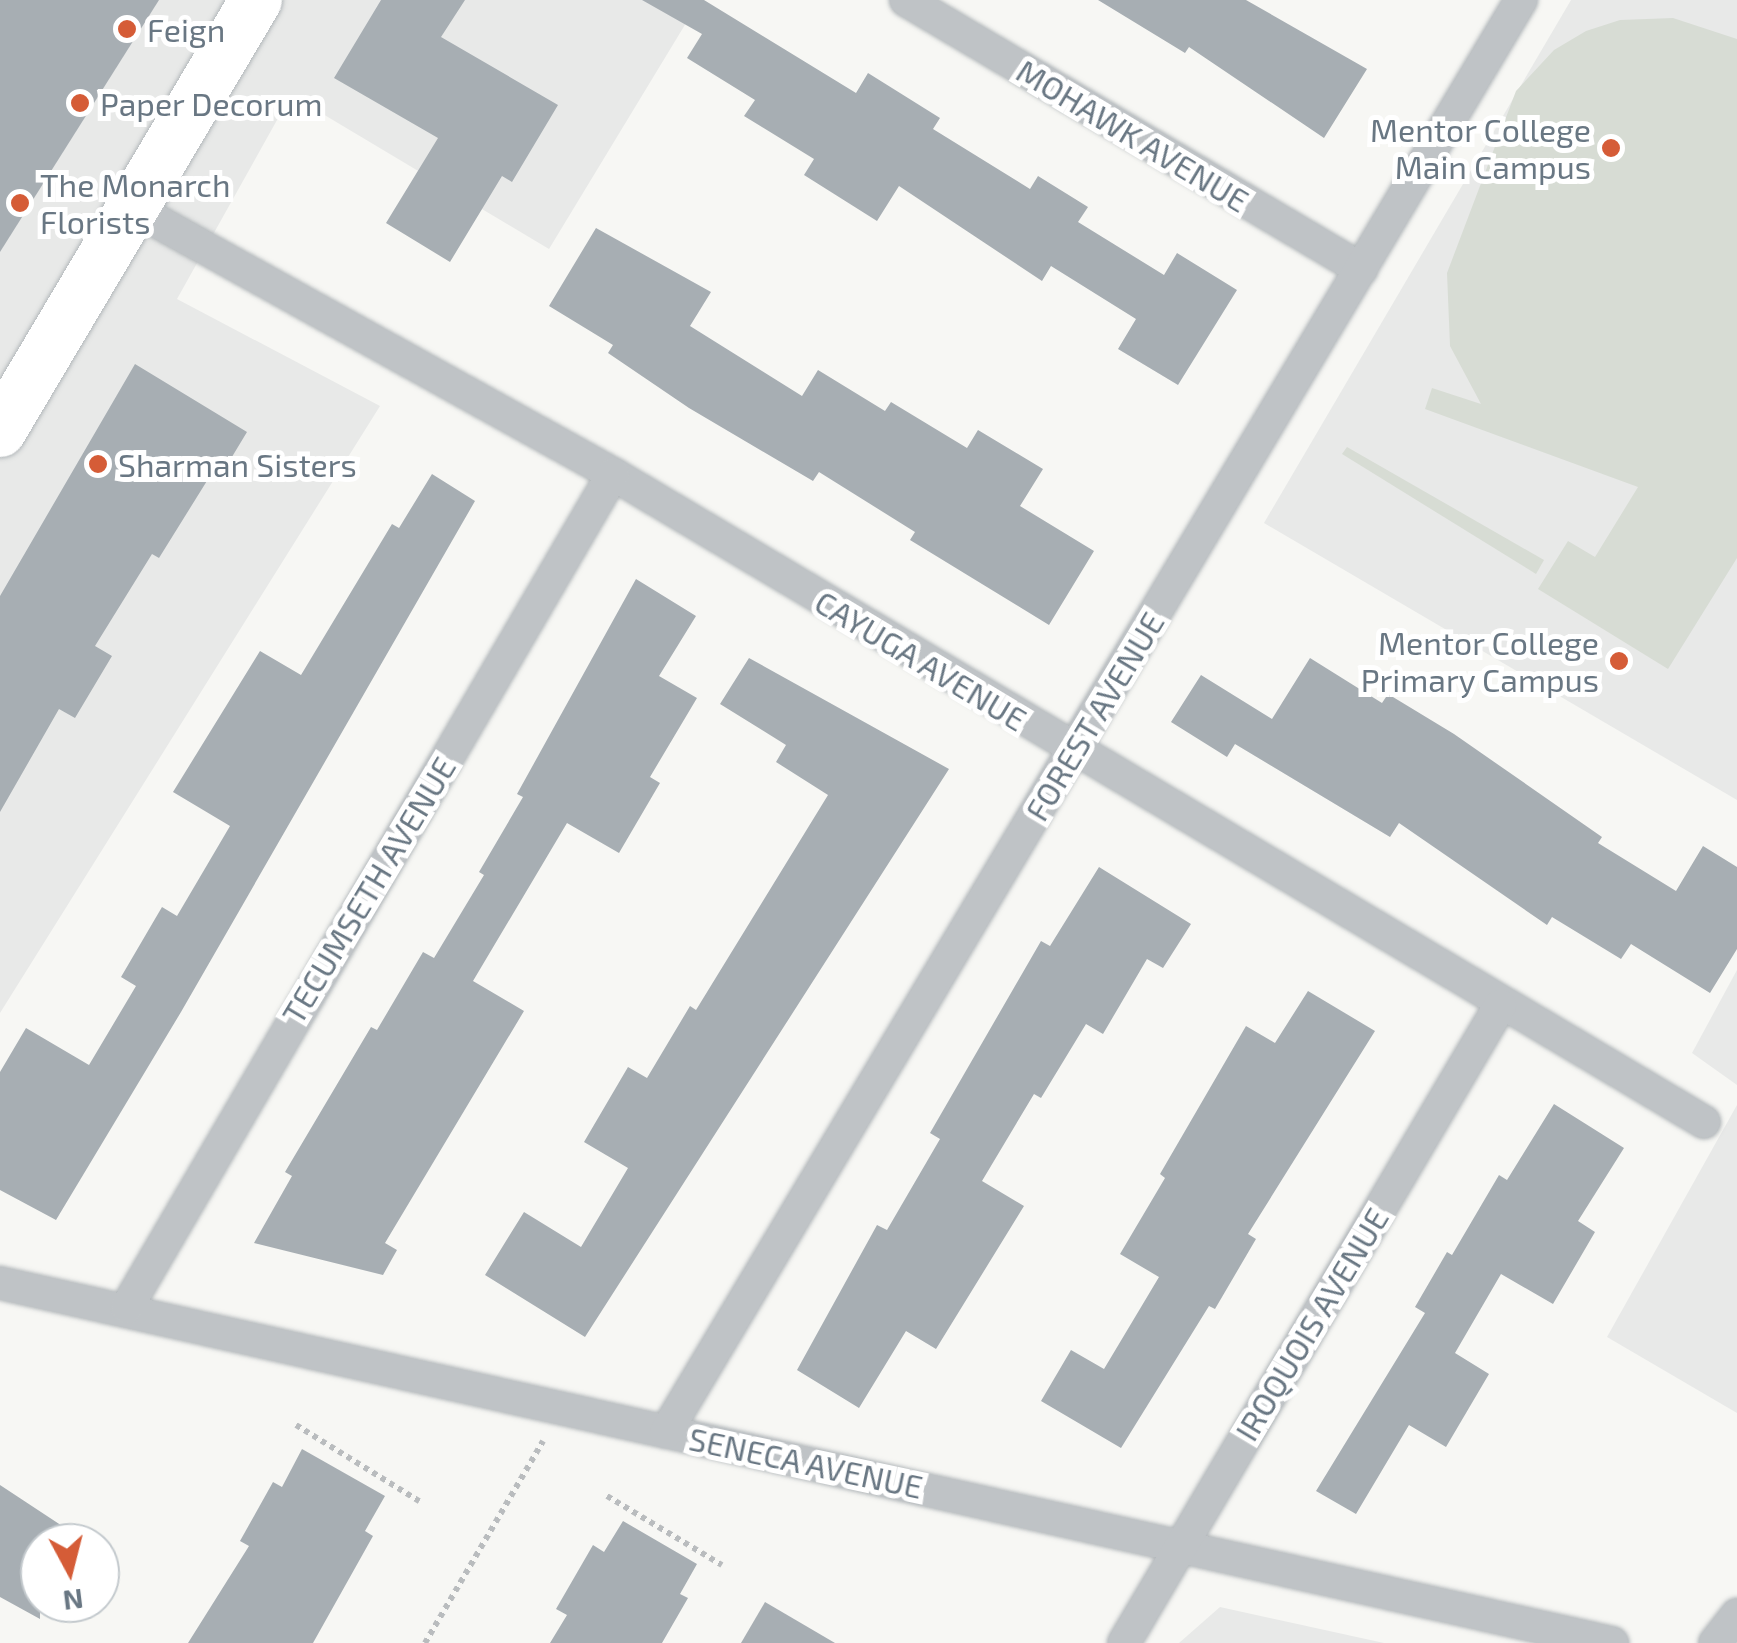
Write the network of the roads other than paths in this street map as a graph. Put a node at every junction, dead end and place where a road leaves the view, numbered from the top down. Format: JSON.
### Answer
{"nodes":[{"id":1,"x":256,"y":0,"type":"edge"},
{"id":2,"x":906,"y":0,"type":"edge"},
{"id":3,"x":1522,"y":0,"type":"edge"},
{"id":4,"x":133,"y":208,"type":"junction"},
{"id":5,"x":1360,"y":270,"type":"junction"},
{"id":6,"x":0,"y":431,"type":"edge"},
{"id":7,"x":612,"y":474,"type":"junction"},
{"id":8,"x":1073,"y":752,"type":"junction"},
{"id":9,"x":1500,"y":1006,"type":"junction"},
{"id":10,"x":1704,"y":1122,"type":"dead end"},
{"id":11,"x":0,"y":1284,"type":"edge"},
{"id":12,"x":127,"y":1307,"type":"junction"},
{"id":13,"x":666,"y":1432,"type":"junction"},
{"id":14,"x":1178,"y":1548,"type":"junction"},
{"id":15,"x":1737,"y":1614,"type":"edge"},
{"id":16,"x":1124,"y":1643,"type":"edge"},
{"id":17,"x":1612,"y":1643,"type":"edge"},
{"id":18,"x":1715,"y":1643,"type":"edge"}],
"edges":[{"from":1,"to":4,"type":"main road"},
{"from":2,"to":5,"type":"street","name":"MOHAWK AVENUE"},
{"from":3,"to":5,"type":"street","name":"FOREST AVENUE"},
{"from":4,"to":6,"type":"main road"},
{"from":4,"to":7,"type":"street","name":"CAYUGA AVENUE"},
{"from":5,"to":8,"type":"street","name":"FOREST AVENUE"},
{"from":7,"to":8,"type":"street","name":"CAYUGA AVENUE"},
{"from":7,"to":12,"type":"street","name":"TECUMSETH AVENUE"},
{"from":8,"to":9,"type":"street","name":"CAYUGA AVENUE"},
{"from":8,"to":13,"type":"street","name":"FOREST AVENUE"},
{"from":9,"to":10,"type":"street","name":"CAYUGA AVENUE"},
{"from":9,"to":14,"type":"street","name":"IROQUOIS AVENUE"},
{"from":11,"to":12,"type":"street","name":"SENECA AVENUE"},
{"from":12,"to":13,"type":"street","name":"SENECA AVENUE"},
{"from":13,"to":14,"type":"street","name":"SENECA AVENUE"},
{"from":14,"to":16,"type":"street","name":"IROQUOIS AVENUE"},
{"from":14,"to":17,"type":"street","name":"SENECA AVENUE"},
{"from":15,"to":18,"type":"street"}]}
